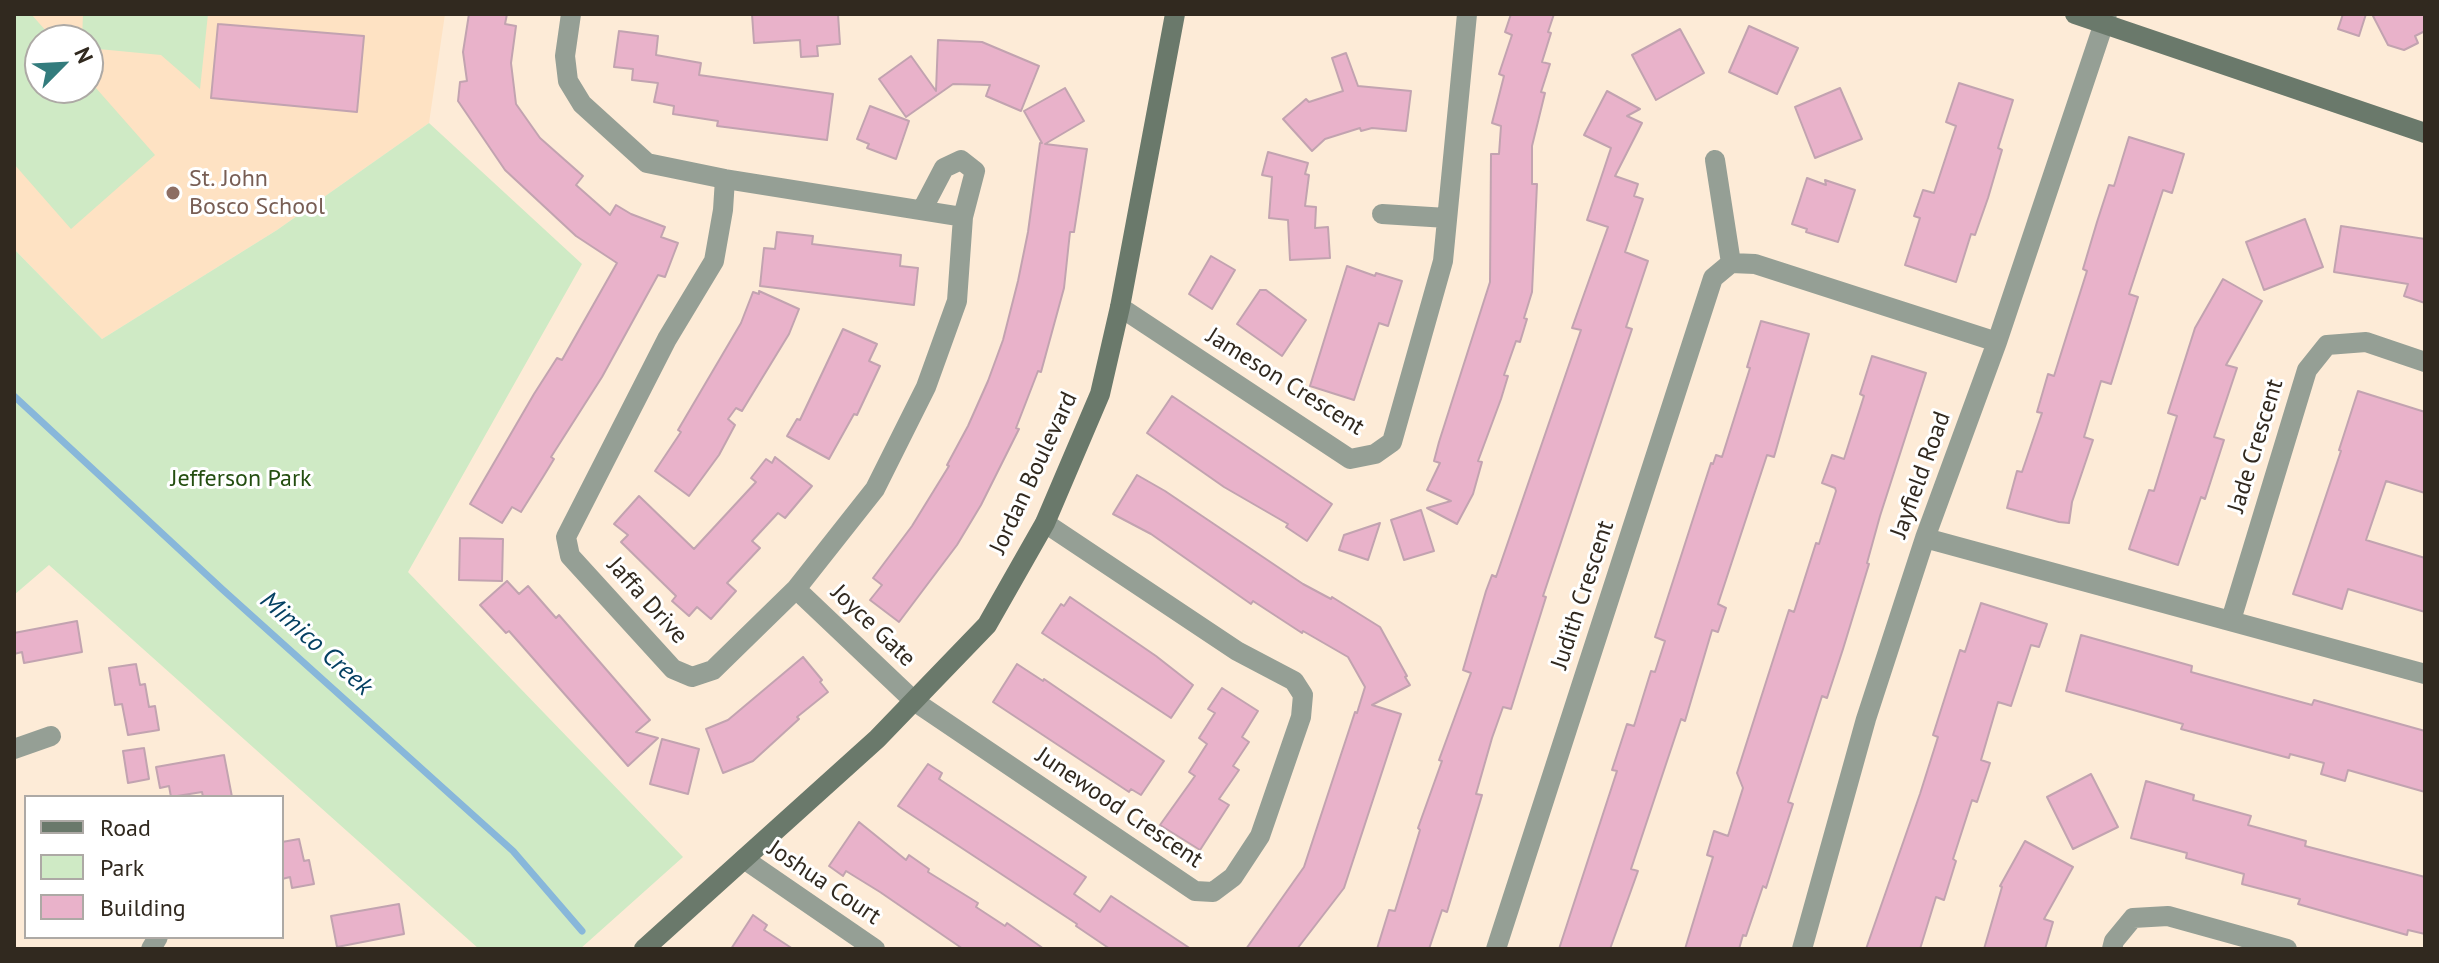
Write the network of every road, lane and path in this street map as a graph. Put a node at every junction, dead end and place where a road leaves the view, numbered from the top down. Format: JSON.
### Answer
{"nodes":[{"id":1,"x":571,"y":14,"type":"edge"},
{"id":2,"x":1175,"y":14,"type":"edge"},
{"id":3,"x":1467,"y":14,"type":"edge"},
{"id":4,"x":2075,"y":14,"type":"edge"},
{"id":5,"x":2106,"y":18,"type":"edge"},
{"id":6,"x":2425,"y":133,"type":"edge"},
{"id":7,"x":1715,"y":160,"type":"dead end"},
{"id":8,"x":725,"y":179,"type":"junction"},
{"id":9,"x":922,"y":210,"type":"junction"},
{"id":10,"x":1382,"y":214,"type":"dead end"},
{"id":11,"x":963,"y":217,"type":"junction"},
{"id":12,"x":1447,"y":218,"type":"junction"},
{"id":13,"x":1731,"y":263,"type":"junction"},
{"id":14,"x":1120,"y":307,"type":"junction"},
{"id":15,"x":1997,"y":342,"type":"junction"},
{"id":16,"x":2425,"y":362,"type":"edge"},
{"id":17,"x":1045,"y":523,"type":"junction"},
{"id":18,"x":1925,"y":538,"type":"junction"},
{"id":19,"x":796,"y":589,"type":"junction"},
{"id":20,"x":2231,"y":620,"type":"junction"},
{"id":21,"x":2425,"y":674,"type":"edge"},
{"id":22,"x":914,"y":701,"type":"junction"},
{"id":23,"x":51,"y":736,"type":"dead end"},
{"id":24,"x":14,"y":749,"type":"edge"},
{"id":25,"x":744,"y":859,"type":"junction"},
{"id":26,"x":644,"y":949,"type":"edge"},
{"id":27,"x":875,"y":949,"type":"edge"},
{"id":28,"x":1496,"y":949,"type":"edge"},
{"id":29,"x":1802,"y":949,"type":"edge"},
{"id":30,"x":2112,"y":949,"type":"edge"},
{"id":31,"x":2287,"y":949,"type":"edge"}],
"edges":[{"from":1,"to":8,"type":"street"},
{"from":2,"to":14,"type":"street","name":"Jordan Boulevard"},
{"from":3,"to":12,"type":"street","name":"Jameson Crescent"},
{"from":4,"to":5,"type":"street"},
{"from":5,"to":6,"type":"street"},
{"from":5,"to":15,"type":"street","name":"Jayfield Road"},
{"from":7,"to":13,"type":"street"},
{"from":8,"to":9,"type":"street"},
{"from":8,"to":19,"type":"street","name":"Jaffa Drive"},
{"from":9,"to":11,"type":"street"},
{"from":9,"to":11,"type":"street","name":"Jaffa Drive"},
{"from":10,"to":12,"type":"street"},
{"from":11,"to":19,"type":"street","name":"Jaffa Drive"},
{"from":12,"to":14,"type":"street","name":"Jameson Crescent"},
{"from":13,"to":15,"type":"street"},
{"from":13,"to":28,"type":"street","name":"Judith Crescent"},
{"from":14,"to":17,"type":"street","name":"Jordan Boulevard"},
{"from":15,"to":18,"type":"street","name":"Jayfield Road"},
{"from":16,"to":20,"type":"street","name":"Jade Crescent"},
{"from":17,"to":22,"type":"street","name":"Jordan Boulevard"},
{"from":17,"to":22,"type":"street","name":"Junewood Crescent"},
{"from":18,"to":20,"type":"street"},
{"from":18,"to":29,"type":"street","name":"Jayfield Road"},
{"from":19,"to":22,"type":"street","name":"Joyce Gate"},
{"from":20,"to":21,"type":"street"},
{"from":22,"to":25,"type":"street","name":"Jordan Boulevard"},
{"from":23,"to":24,"type":"street"},
{"from":25,"to":26,"type":"street","name":"Jordan Boulevard"},
{"from":25,"to":27,"type":"street","name":"Joshua Court"},
{"from":30,"to":31,"type":"street"}]}
